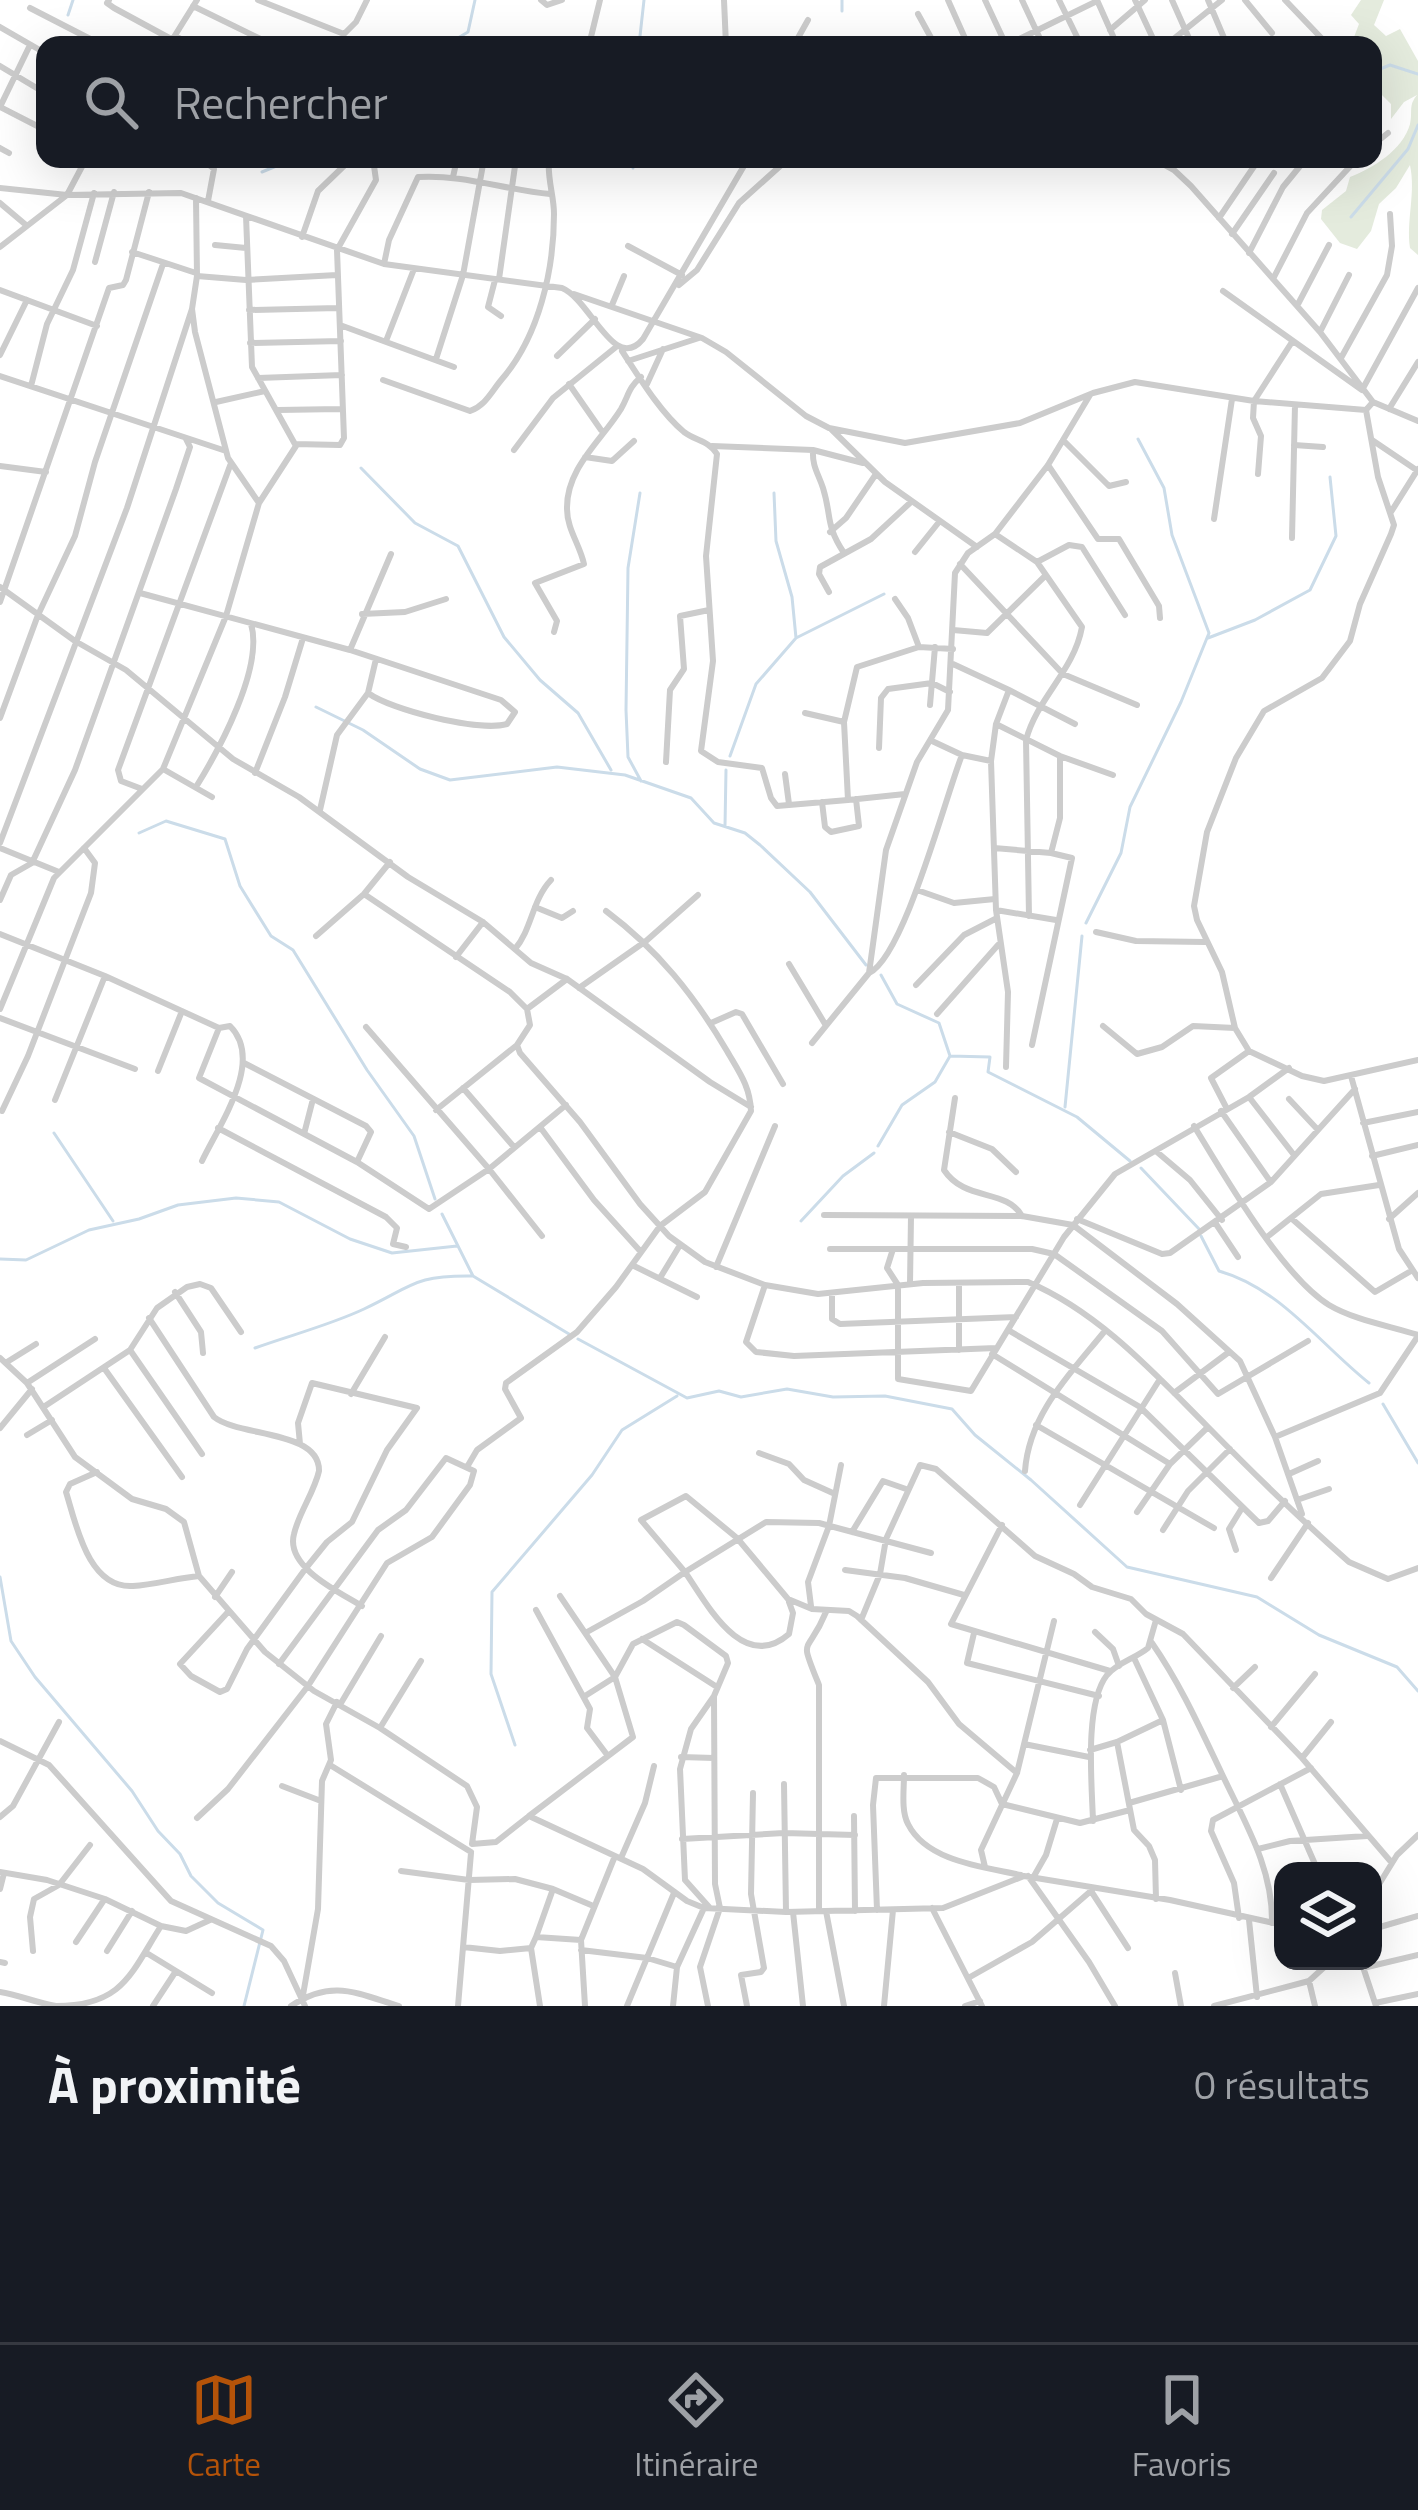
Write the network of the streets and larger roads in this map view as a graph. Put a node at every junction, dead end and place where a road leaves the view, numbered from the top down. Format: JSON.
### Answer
{"nodes":[{"id":1,"x":109,"y":0,"type":"edge"},
{"id":2,"x":258,"y":0,"type":"edge"},
{"id":3,"x":541,"y":0,"type":"edge"},
{"id":4,"x":562,"y":0,"type":"edge"},
{"id":5,"x":600,"y":0,"type":"edge"},
{"id":6,"x":724,"y":0,"type":"edge"},
{"id":7,"x":948,"y":0,"type":"edge"},
{"id":8,"x":985,"y":0,"type":"edge"},
{"id":9,"x":1022,"y":0,"type":"edge"},
{"id":10,"x":1059,"y":0,"type":"edge"},
{"id":11,"x":1172,"y":0,"type":"edge"},
{"id":12,"x":1222,"y":0,"type":"edge"},
{"id":13,"x":1245,"y":0,"type":"edge"},
{"id":14,"x":1285,"y":0,"type":"edge"},
{"id":15,"x":363,"y":1,"type":"edge"},
{"id":16,"x":1097,"y":1,"type":"edge"},
{"id":17,"x":1140,"y":2,"type":"edge"},
{"id":18,"x":195,"y":3,"type":"edge"},
{"id":19,"x":1209,"y":4,"type":"edge"},
{"id":20,"x":30,"y":8,"type":"dead end"},
{"id":21,"x":918,"y":14,"type":"dead end"},
{"id":22,"x":1066,"y":16,"type":"junction"},
{"id":23,"x":808,"y":20,"type":"dead end"},
{"id":24,"x":0,"y":27,"type":"edge"},
{"id":25,"x":1186,"y":29,"type":"junction"},
{"id":26,"x":1036,"y":30,"type":"junction"},
{"id":27,"x":1110,"y":30,"type":"junction"},
{"id":28,"x":1272,"y":33,"type":"dead end"},
{"id":29,"x":84,"y":36,"type":"edge"},
{"id":30,"x":165,"y":36,"type":"edge"},
{"id":31,"x":174,"y":36,"type":"edge"},
{"id":32,"x":256,"y":36,"type":"edge"},
{"id":33,"x":591,"y":36,"type":"edge"},
{"id":34,"x":726,"y":36,"type":"edge"},
{"id":35,"x":799,"y":36,"type":"edge"},
{"id":36,"x":930,"y":36,"type":"edge"},
{"id":37,"x":964,"y":36,"type":"edge"},
{"id":38,"x":1002,"y":36,"type":"edge"},
{"id":39,"x":1024,"y":36,"type":"edge"},
{"id":40,"x":1039,"y":36,"type":"edge"},
{"id":41,"x":1076,"y":36,"type":"edge"},
{"id":42,"x":1113,"y":36,"type":"edge"},
{"id":43,"x":1153,"y":36,"type":"edge"},
{"id":44,"x":1177,"y":36,"type":"edge"},
{"id":45,"x":1189,"y":36,"type":"edge"},
{"id":46,"x":1223,"y":36,"type":"edge"},
{"id":47,"x":1319,"y":36,"type":"edge"},
{"id":48,"x":30,"y":45,"type":"junction"},
{"id":49,"x":36,"y":48,"type":"edge"},
{"id":50,"x":0,"y":66,"type":"edge"},
{"id":51,"x":15,"y":75,"type":"junction"},
{"id":52,"x":36,"y":88,"type":"edge"},
{"id":53,"x":0,"y":107,"type":"edge"},
{"id":54,"x":36,"y":125,"type":"edge"},
{"id":55,"x":1388,"y":133,"type":"dead end"},
{"id":56,"x":1382,"y":138,"type":"edge"},
{"id":57,"x":0,"y":148,"type":"edge"},
{"id":58,"x":9,"y":153,"type":"dead end"},
{"id":59,"x":81,"y":168,"type":"edge"},
{"id":60,"x":212,"y":168,"type":"edge"},
{"id":61,"x":343,"y":168,"type":"edge"},
{"id":62,"x":374,"y":168,"type":"edge"},
{"id":63,"x":455,"y":168,"type":"edge"},
{"id":64,"x":483,"y":168,"type":"edge"},
{"id":65,"x":514,"y":168,"type":"edge"},
{"id":66,"x":549,"y":168,"type":"edge"},
{"id":67,"x":743,"y":168,"type":"edge"},
{"id":68,"x":778,"y":168,"type":"edge"},
{"id":69,"x":1170,"y":168,"type":"edge"},
{"id":70,"x":1253,"y":168,"type":"edge"},
{"id":71,"x":1298,"y":168,"type":"edge"},
{"id":72,"x":1349,"y":168,"type":"edge"},
{"id":73,"x":1174,"y":170,"type":"joint"},
{"id":74,"x":1274,"y":172,"type":"dead end"},
{"id":75,"x":453,"y":177,"type":"junction"},
{"id":76,"x":480,"y":184,"type":"junction"},
{"id":77,"x":0,"y":188,"type":"edge"},
{"id":78,"x":510,"y":190,"type":"junction"},
{"id":79,"x":149,"y":191,"type":"junction"},
{"id":80,"x":114,"y":192,"type":"junction"},
{"id":81,"x":94,"y":193,"type":"junction"},
{"id":82,"x":550,"y":194,"type":"junction"},
{"id":83,"x":67,"y":195,"type":"junction"},
{"id":84,"x":196,"y":196,"type":"junction"},
{"id":85,"x":208,"y":201,"type":"junction"},
{"id":86,"x":0,"y":203,"type":"edge"},
{"id":87,"x":1390,"y":214,"type":"dead end"},
{"id":88,"x":246,"y":216,"type":"junction"},
{"id":89,"x":1219,"y":218,"type":"junction"},
{"id":90,"x":26,"y":225,"type":"junction"},
{"id":91,"x":1232,"y":234,"type":"junction"},
{"id":92,"x":302,"y":237,"type":"junction"},
{"id":93,"x":1329,"y":244,"type":"dead end"},
{"id":94,"x":215,"y":245,"type":"dead end"},
{"id":95,"x":0,"y":246,"type":"edge"},
{"id":96,"x":628,"y":246,"type":"dead end"},
{"id":97,"x":246,"y":248,"type":"junction"},
{"id":98,"x":337,"y":250,"type":"junction"},
{"id":99,"x":132,"y":252,"type":"junction"},
{"id":100,"x":1249,"y":253,"type":"junction"},
{"id":101,"x":95,"y":262,"type":"dead end"},
{"id":102,"x":163,"y":264,"type":"junction"},
{"id":103,"x":384,"y":264,"type":"junction"},
{"id":104,"x":414,"y":269,"type":"junction"},
{"id":105,"x":197,"y":274,"type":"junction"},
{"id":106,"x":337,"y":275,"type":"junction"},
{"id":107,"x":463,"y":275,"type":"junction"},
{"id":108,"x":682,"y":275,"type":"junction"},
{"id":109,"x":1349,"y":275,"type":"dead end"},
{"id":110,"x":624,"y":276,"type":"dead end"},
{"id":111,"x":497,"y":279,"type":"junction"},
{"id":112,"x":246,"y":280,"type":"junction"},
{"id":113,"x":1273,"y":280,"type":"junction"},
{"id":114,"x":547,"y":286,"type":"junction"},
{"id":115,"x":676,"y":286,"type":"junction"},
{"id":116,"x":1418,"y":287,"type":"edge"},
{"id":117,"x":0,"y":290,"type":"edge"},
{"id":118,"x":1223,"y":291,"type":"dead end"},
{"id":119,"x":574,"y":293,"type":"junction"},
{"id":120,"x":27,"y":300,"type":"junction"},
{"id":121,"x":612,"y":305,"type":"junction"},
{"id":122,"x":1297,"y":306,"type":"junction"},
{"id":123,"x":338,"y":308,"type":"junction"},
{"id":124,"x":192,"y":309,"type":"junction"},
{"id":125,"x":248,"y":310,"type":"junction"},
{"id":126,"x":56,"y":312,"type":"junction"},
{"id":127,"x":501,"y":316,"type":"dead end"},
{"id":128,"x":595,"y":319,"type":"junction"},
{"id":129,"x":653,"y":322,"type":"junction"},
{"id":130,"x":340,"y":325,"type":"junction"},
{"id":131,"x":97,"y":326,"type":"junction"},
{"id":132,"x":1321,"y":332,"type":"junction"},
{"id":133,"x":702,"y":338,"type":"junction"},
{"id":134,"x":340,"y":341,"type":"junction"},
{"id":135,"x":386,"y":341,"type":"junction"},
{"id":136,"x":1292,"y":342,"type":"junction"},
{"id":137,"x":250,"y":343,"type":"junction"},
{"id":138,"x":619,"y":349,"type":"junction"},
{"id":139,"x":663,"y":349,"type":"junction"},
{"id":140,"x":0,"y":355,"type":"edge"},
{"id":141,"x":556,"y":356,"type":"dead end"},
{"id":142,"x":436,"y":358,"type":"junction"},
{"id":143,"x":1340,"y":358,"type":"junction"},
{"id":144,"x":628,"y":361,"type":"junction"},
{"id":145,"x":1418,"y":362,"type":"edge"},
{"id":146,"x":454,"y":367,"type":"dead end"},
{"id":147,"x":342,"y":375,"type":"junction"},
{"id":148,"x":0,"y":376,"type":"edge"},
{"id":149,"x":258,"y":378,"type":"junction"},
{"id":150,"x":383,"y":380,"type":"dead end"},
{"id":151,"x":643,"y":381,"type":"junction"},
{"id":152,"x":569,"y":384,"type":"junction"},
{"id":153,"x":31,"y":386,"type":"junction"},
{"id":154,"x":1363,"y":390,"type":"junction"},
{"id":155,"x":266,"y":391,"type":"junction"},
{"id":156,"x":1093,"y":392,"type":"junction"},
{"id":157,"x":1232,"y":399,"type":"junction"},
{"id":158,"x":70,"y":400,"type":"junction"},
{"id":159,"x":1254,"y":401,"type":"junction"},
{"id":160,"x":216,"y":402,"type":"junction"},
{"id":161,"x":1373,"y":402,"type":"junction"},
{"id":162,"x":1295,"y":405,"type":"junction"},
{"id":163,"x":341,"y":409,"type":"junction"},
{"id":164,"x":1389,"y":409,"type":"junction"},
{"id":165,"x":278,"y":410,"type":"junction"},
{"id":166,"x":1366,"y":410,"type":"junction"},
{"id":167,"x":111,"y":415,"type":"junction"},
{"id":168,"x":1418,"y":421,"type":"edge"},
{"id":169,"x":152,"y":428,"type":"junction"},
{"id":170,"x":829,"y":428,"type":"junction"},
{"id":171,"x":602,"y":430,"type":"junction"},
{"id":172,"x":1063,"y":440,"type":"junction"},
{"id":173,"x":1372,"y":440,"type":"junction"},
{"id":174,"x":634,"y":441,"type":"dead end"},
{"id":175,"x":188,"y":443,"type":"junction"},
{"id":176,"x":295,"y":444,"type":"junction"},
{"id":177,"x":1294,"y":445,"type":"junction"},
{"id":178,"x":712,"y":446,"type":"junction"},
{"id":179,"x":1323,"y":447,"type":"dead end"},
{"id":180,"x":514,"y":450,"type":"dead end"},
{"id":181,"x":813,"y":450,"type":"junction"},
{"id":182,"x":226,"y":451,"type":"junction"},
{"id":183,"x":586,"y":457,"type":"junction"},
{"id":184,"x":231,"y":463,"type":"junction"},
{"id":185,"x":864,"y":463,"type":"junction"},
{"id":186,"x":1048,"y":465,"type":"junction"},
{"id":187,"x":1,"y":468,"type":"edge"},
{"id":188,"x":1418,"y":470,"type":"edge"},
{"id":189,"x":46,"y":472,"type":"junction"},
{"id":190,"x":876,"y":474,"type":"junction"},
{"id":191,"x":1258,"y":474,"type":"dead end"},
{"id":192,"x":1126,"y":482,"type":"dead end"},
{"id":193,"x":911,"y":502,"type":"junction"},
{"id":194,"x":259,"y":503,"type":"junction"},
{"id":195,"x":1391,"y":512,"type":"junction"},
{"id":196,"x":1214,"y":519,"type":"dead end"},
{"id":197,"x":939,"y":521,"type":"junction"},
{"id":198,"x":830,"y":532,"type":"junction"},
{"id":199,"x":995,"y":534,"type":"junction"},
{"id":200,"x":1292,"y":538,"type":"dead end"},
{"id":201,"x":977,"y":547,"type":"junction"},
{"id":202,"x":915,"y":552,"type":"dead end"},
{"id":203,"x":844,"y":553,"type":"junction"},
{"id":204,"x":391,"y":554,"type":"dead end"},
{"id":205,"x":1037,"y":562,"type":"junction"},
{"id":206,"x":960,"y":564,"type":"junction"},
{"id":207,"x":1044,"y":577,"type":"junction"},
{"id":208,"x":2,"y":589,"type":"edge"},
{"id":209,"x":829,"y":592,"type":"dead end"},
{"id":210,"x":140,"y":593,"type":"junction"},
{"id":211,"x":895,"y":598,"type":"dead end"},
{"id":212,"x":446,"y":599,"type":"dead end"},
{"id":213,"x":0,"y":602,"type":"edge"},
{"id":214,"x":180,"y":604,"type":"junction"},
{"id":215,"x":709,"y":610,"type":"junction"},
{"id":216,"x":1007,"y":612,"type":"junction"},
{"id":217,"x":362,"y":614,"type":"junction"},
{"id":218,"x":38,"y":615,"type":"junction"},
{"id":219,"x":1125,"y":615,"type":"dead end"},
{"id":220,"x":226,"y":616,"type":"junction"},
{"id":221,"x":1160,"y":618,"type":"dead end"},
{"id":222,"x":251,"y":624,"type":"junction"},
{"id":223,"x":953,"y":630,"type":"junction"},
{"id":224,"x":554,"y":632,"type":"dead end"},
{"id":225,"x":303,"y":638,"type":"junction"},
{"id":226,"x":75,"y":641,"type":"junction"},
{"id":227,"x":919,"y":647,"type":"junction"},
{"id":228,"x":935,"y":647,"type":"junction"},
{"id":229,"x":953,"y":649,"type":"junction"},
{"id":230,"x":350,"y":650,"type":"junction"},
{"id":231,"x":376,"y":659,"type":"junction"},
{"id":232,"x":115,"y":664,"type":"junction"},
{"id":233,"x":953,"y":664,"type":"junction"},
{"id":234,"x":1064,"y":674,"type":"junction"},
{"id":235,"x":932,"y":683,"type":"junction"},
{"id":236,"x":149,"y":689,"type":"junction"},
{"id":237,"x":1009,"y":690,"type":"junction"},
{"id":238,"x":950,"y":692,"type":"junction"},
{"id":239,"x":368,"y":693,"type":"junction"},
{"id":240,"x":1041,"y":704,"type":"junction"},
{"id":241,"x":929,"y":705,"type":"dead end"},
{"id":242,"x":1137,"y":705,"type":"dead end"},
{"id":243,"x":805,"y":713,"type":"dead end"},
{"id":244,"x":0,"y":718,"type":"edge"},
{"id":245,"x":185,"y":719,"type":"junction"},
{"id":246,"x":844,"y":722,"type":"junction"},
{"id":247,"x":996,"y":724,"type":"junction"},
{"id":248,"x":1076,"y":724,"type":"dead end"},
{"id":249,"x":932,"y":740,"type":"junction"},
{"id":250,"x":1026,"y":740,"type":"junction"},
{"id":251,"x":220,"y":748,"type":"junction"},
{"id":252,"x":879,"y":748,"type":"dead end"},
{"id":253,"x":962,"y":755,"type":"junction"},
{"id":254,"x":1060,"y":756,"type":"junction"},
{"id":255,"x":992,"y":760,"type":"junction"},
{"id":256,"x":667,"y":762,"type":"dead end"},
{"id":257,"x":163,"y":769,"type":"junction"},
{"id":258,"x":255,"y":772,"type":"junction"},
{"id":259,"x":785,"y":774,"type":"dead end"},
{"id":260,"x":1113,"y":775,"type":"dead end"},
{"id":261,"x":196,"y":787,"type":"junction"},
{"id":262,"x":145,"y":789,"type":"junction"},
{"id":263,"x":905,"y":794,"type":"junction"},
{"id":264,"x":212,"y":797,"type":"dead end"},
{"id":265,"x":852,"y":799,"type":"junction"},
{"id":266,"x":822,"y":802,"type":"junction"},
{"id":267,"x":789,"y":804,"type":"junction"},
{"id":268,"x":320,"y":812,"type":"junction"},
{"id":269,"x":0,"y":846,"type":"edge"},
{"id":270,"x":84,"y":848,"type":"junction"},
{"id":271,"x":994,"y":848,"type":"junction"},
{"id":272,"x":1026,"y":849,"type":"junction"},
{"id":273,"x":1051,"y":853,"type":"junction"},
{"id":274,"x":390,"y":862,"type":"junction"},
{"id":275,"x":32,"y":863,"type":"junction"},
{"id":276,"x":59,"y":872,"type":"junction"},
{"id":277,"x":551,"y":880,"type":"dead end"},
{"id":278,"x":917,"y":890,"type":"junction"},
{"id":279,"x":364,"y":894,"type":"junction"},
{"id":280,"x":698,"y":895,"type":"dead end"},
{"id":281,"x":996,"y":898,"type":"junction"},
{"id":282,"x":0,"y":900,"type":"edge"},
{"id":283,"x":535,"y":907,"type":"junction"},
{"id":284,"x":606,"y":910,"type":"dead end"},
{"id":285,"x":573,"y":911,"type":"dead end"},
{"id":286,"x":996,"y":914,"type":"junction"},
{"id":287,"x":1029,"y":916,"type":"junction"},
{"id":288,"x":1056,"y":920,"type":"junction"},
{"id":289,"x":483,"y":922,"type":"junction"},
{"id":290,"x":1096,"y":932,"type":"dead end"},
{"id":291,"x":0,"y":934,"type":"edge"},
{"id":292,"x":316,"y":937,"type":"dead end"},
{"id":293,"x":646,"y":940,"type":"junction"},
{"id":294,"x":1206,"y":942,"type":"junction"},
{"id":295,"x":999,"y":944,"type":"junction"},
{"id":296,"x":26,"y":945,"type":"junction"},
{"id":297,"x":515,"y":949,"type":"junction"},
{"id":298,"x":456,"y":957,"type":"junction"},
{"id":299,"x":65,"y":960,"type":"junction"},
{"id":300,"x":789,"y":964,"type":"dead end"},
{"id":301,"x":869,"y":973,"type":"junction"},
{"id":302,"x":105,"y":976,"type":"junction"},
{"id":303,"x":567,"y":979,"type":"junction"},
{"id":304,"x":916,"y":985,"type":"dead end"},
{"id":305,"x":579,"y":988,"type":"junction"},
{"id":306,"x":527,"y":1009,"type":"junction"},
{"id":307,"x":182,"y":1011,"type":"junction"},
{"id":308,"x":0,"y":1014,"type":"edge"},
{"id":309,"x":937,"y":1014,"type":"dead end"},
{"id":310,"x":711,"y":1023,"type":"junction"},
{"id":311,"x":825,"y":1024,"type":"junction"},
{"id":312,"x":1103,"y":1026,"type":"dead end"},
{"id":313,"x":366,"y":1027,"type":"dead end"},
{"id":314,"x":219,"y":1028,"type":"junction"},
{"id":315,"x":1235,"y":1028,"type":"junction"},
{"id":316,"x":35,"y":1030,"type":"junction"},
{"id":317,"x":812,"y":1043,"type":"dead end"},
{"id":318,"x":518,"y":1045,"type":"junction"},
{"id":319,"x":1032,"y":1045,"type":"dead end"},
{"id":320,"x":74,"y":1049,"type":"junction"},
{"id":321,"x":1249,"y":1051,"type":"junction"},
{"id":322,"x":1418,"y":1060,"type":"edge"},
{"id":323,"x":244,"y":1063,"type":"junction"},
{"id":324,"x":1006,"y":1067,"type":"dead end"},
{"id":325,"x":1289,"y":1069,"type":"junction"},
{"id":326,"x":135,"y":1070,"type":"dead end"},
{"id":327,"x":158,"y":1071,"type":"dead end"},
{"id":328,"x":1352,"y":1076,"type":"junction"},
{"id":329,"x":783,"y":1084,"type":"dead end"},
{"id":330,"x":463,"y":1088,"type":"junction"},
{"id":331,"x":1354,"y":1089,"type":"junction"},
{"id":332,"x":232,"y":1096,"type":"junction"},
{"id":333,"x":1249,"y":1097,"type":"junction"},
{"id":334,"x":955,"y":1098,"type":"dead end"},
{"id":335,"x":314,"y":1099,"type":"junction"},
{"id":336,"x":1289,"y":1099,"type":"dead end"},
{"id":337,"x":55,"y":1100,"type":"dead end"},
{"id":338,"x":566,"y":1106,"type":"junction"},
{"id":339,"x":751,"y":1106,"type":"junction"},
{"id":340,"x":1224,"y":1109,"type":"junction"},
{"id":341,"x":436,"y":1110,"type":"junction"},
{"id":342,"x":2,"y":1111,"type":"edge"},
{"id":343,"x":1418,"y":1112,"type":"edge"},
{"id":344,"x":1363,"y":1123,"type":"junction"},
{"id":345,"x":775,"y":1126,"type":"dead end"},
{"id":346,"x":1194,"y":1126,"type":"junction"},
{"id":347,"x":540,"y":1127,"type":"junction"},
{"id":348,"x":218,"y":1128,"type":"junction"},
{"id":349,"x":1318,"y":1130,"type":"junction"},
{"id":350,"x":949,"y":1132,"type":"junction"},
{"id":351,"x":304,"y":1134,"type":"junction"},
{"id":352,"x":1418,"y":1145,"type":"edge"},
{"id":353,"x":514,"y":1147,"type":"junction"},
{"id":354,"x":1157,"y":1152,"type":"junction"},
{"id":355,"x":1294,"y":1155,"type":"junction"},
{"id":356,"x":1372,"y":1156,"type":"junction"},
{"id":357,"x":202,"y":1161,"type":"dead end"},
{"id":358,"x":357,"y":1162,"type":"junction"},
{"id":359,"x":489,"y":1169,"type":"junction"},
{"id":360,"x":1016,"y":1172,"type":"dead end"},
{"id":361,"x":1271,"y":1182,"type":"junction"},
{"id":362,"x":1379,"y":1185,"type":"junction"},
{"id":363,"x":1418,"y":1193,"type":"edge"},
{"id":364,"x":1244,"y":1204,"type":"junction"},
{"id":365,"x":824,"y":1215,"type":"dead end"},
{"id":366,"x":911,"y":1215,"type":"junction"},
{"id":367,"x":1022,"y":1216,"type":"junction"},
{"id":368,"x":1291,"y":1218,"type":"junction"},
{"id":369,"x":1389,"y":1219,"type":"junction"},
{"id":370,"x":1075,"y":1222,"type":"junction"},
{"id":371,"x":1220,"y":1222,"type":"junction"},
{"id":372,"x":661,"y":1226,"type":"junction"},
{"id":373,"x":542,"y":1236,"type":"dead end"},
{"id":374,"x":1267,"y":1237,"type":"junction"},
{"id":375,"x":680,"y":1245,"type":"junction"},
{"id":376,"x":406,"y":1247,"type":"dead end"},
{"id":377,"x":911,"y":1248,"type":"junction"},
{"id":378,"x":830,"y":1249,"type":"dead end"},
{"id":379,"x":893,"y":1250,"type":"junction"},
{"id":380,"x":641,"y":1252,"type":"junction"},
{"id":381,"x":1054,"y":1254,"type":"junction"},
{"id":382,"x":1238,"y":1257,"type":"dead end"},
{"id":383,"x":632,"y":1265,"type":"junction"},
{"id":384,"x":716,"y":1267,"type":"junction"},
{"id":385,"x":1415,"y":1274,"type":"edge"},
{"id":386,"x":659,"y":1279,"type":"junction"},
{"id":387,"x":959,"y":1283,"type":"junction"},
{"id":388,"x":910,"y":1284,"type":"junction"},
{"id":389,"x":766,"y":1285,"type":"junction"},
{"id":390,"x":898,"y":1285,"type":"junction"},
{"id":391,"x":1036,"y":1286,"type":"junction"},
{"id":392,"x":175,"y":1292,"type":"junction"},
{"id":393,"x":832,"y":1294,"type":"junction"},
{"id":394,"x":697,"y":1297,"type":"dead end"},
{"id":395,"x":959,"y":1317,"type":"junction"},
{"id":396,"x":1016,"y":1317,"type":"junction"},
{"id":397,"x":149,"y":1318,"type":"junction"},
{"id":398,"x":897,"y":1319,"type":"junction"},
{"id":399,"x":1008,"y":1330,"type":"junction"},
{"id":400,"x":1104,"y":1331,"type":"junction"},
{"id":401,"x":241,"y":1332,"type":"dead end"},
{"id":402,"x":1418,"y":1335,"type":"edge"},
{"id":403,"x":385,"y":1337,"type":"dead end"},
{"id":404,"x":94,"y":1339,"type":"dead end"},
{"id":405,"x":1308,"y":1341,"type":"dead end"},
{"id":406,"x":36,"y":1345,"type":"dead end"},
{"id":407,"x":130,"y":1350,"type":"junction"},
{"id":408,"x":898,"y":1350,"type":"junction"},
{"id":409,"x":959,"y":1350,"type":"junction"},
{"id":410,"x":994,"y":1351,"type":"junction"},
{"id":411,"x":203,"y":1352,"type":"dead end"},
{"id":412,"x":1229,"y":1352,"type":"junction"},
{"id":413,"x":4,"y":1360,"type":"edge"},
{"id":414,"x":104,"y":1368,"type":"junction"},
{"id":415,"x":1074,"y":1370,"type":"junction"},
{"id":416,"x":1201,"y":1372,"type":"junction"},
{"id":417,"x":1246,"y":1377,"type":"junction"},
{"id":418,"x":1160,"y":1379,"type":"junction"},
{"id":419,"x":30,"y":1386,"type":"junction"},
{"id":420,"x":1054,"y":1392,"type":"junction"},
{"id":421,"x":1174,"y":1393,"type":"junction"},
{"id":422,"x":351,"y":1394,"type":"junction"},
{"id":423,"x":45,"y":1406,"type":"junction"},
{"id":424,"x":1140,"y":1407,"type":"junction"},
{"id":425,"x":52,"y":1420,"type":"junction"},
{"id":426,"x":1036,"y":1424,"type":"junction"},
{"id":427,"x":1208,"y":1427,"type":"junction"},
{"id":428,"x":0,"y":1428,"type":"edge"},
{"id":429,"x":27,"y":1435,"type":"dead end"},
{"id":430,"x":1121,"y":1435,"type":"junction"},
{"id":431,"x":1276,"y":1437,"type":"junction"},
{"id":432,"x":300,"y":1444,"type":"junction"},
{"id":433,"x":1183,"y":1448,"type":"junction"},
{"id":434,"x":1230,"y":1449,"type":"junction"},
{"id":435,"x":759,"y":1453,"type":"dead end"},
{"id":436,"x":202,"y":1454,"type":"dead end"},
{"id":437,"x":1318,"y":1461,"type":"dead end"},
{"id":438,"x":1105,"y":1463,"type":"junction"},
{"id":439,"x":1170,"y":1464,"type":"junction"},
{"id":440,"x":841,"y":1465,"type":"dead end"},
{"id":441,"x":466,"y":1467,"type":"junction"},
{"id":442,"x":1025,"y":1471,"type":"dead end"},
{"id":443,"x":1206,"y":1471,"type":"junction"},
{"id":444,"x":97,"y":1472,"type":"junction"},
{"id":445,"x":1289,"y":1474,"type":"junction"},
{"id":446,"x":182,"y":1477,"type":"dead end"},
{"id":447,"x":1152,"y":1489,"type":"junction"},
{"id":448,"x":906,"y":1490,"type":"junction"},
{"id":449,"x":1329,"y":1490,"type":"dead end"},
{"id":450,"x":835,"y":1493,"type":"junction"},
{"id":451,"x":1298,"y":1499,"type":"junction"},
{"id":452,"x":1285,"y":1501,"type":"junction"},
{"id":453,"x":1080,"y":1505,"type":"dead end"},
{"id":454,"x":1178,"y":1505,"type":"junction"},
{"id":455,"x":1242,"y":1508,"type":"junction"},
{"id":456,"x":1137,"y":1512,"type":"dead end"},
{"id":457,"x":1306,"y":1521,"type":"junction"},
{"id":458,"x":829,"y":1526,"type":"junction"},
{"id":459,"x":1002,"y":1526,"type":"junction"},
{"id":460,"x":1214,"y":1528,"type":"dead end"},
{"id":461,"x":1162,"y":1530,"type":"dead end"},
{"id":462,"x":852,"y":1532,"type":"junction"},
{"id":463,"x":737,"y":1538,"type":"junction"},
{"id":464,"x":886,"y":1539,"type":"junction"},
{"id":465,"x":1236,"y":1550,"type":"dead end"},
{"id":466,"x":931,"y":1553,"type":"dead end"},
{"id":467,"x":307,"y":1568,"type":"junction"},
{"id":468,"x":1418,"y":1568,"type":"edge"},
{"id":469,"x":845,"y":1570,"type":"dead end"},
{"id":470,"x":232,"y":1572,"type":"dead end"},
{"id":471,"x":685,"y":1572,"type":"junction"},
{"id":472,"x":880,"y":1574,"type":"junction"},
{"id":473,"x":199,"y":1576,"type":"junction"},
{"id":474,"x":1271,"y":1578,"type":"dead end"},
{"id":475,"x":808,"y":1582,"type":"junction"},
{"id":476,"x":334,"y":1588,"type":"junction"},
{"id":477,"x":964,"y":1595,"type":"junction"},
{"id":478,"x":560,"y":1596,"type":"dead end"},
{"id":479,"x":215,"y":1597,"type":"junction"},
{"id":480,"x":790,"y":1600,"type":"junction"},
{"id":481,"x":362,"y":1606,"type":"junction"},
{"id":482,"x":812,"y":1609,"type":"junction"},
{"id":483,"x":536,"y":1610,"type":"dead end"},
{"id":484,"x":827,"y":1611,"type":"junction"},
{"id":485,"x":228,"y":1612,"type":"junction"},
{"id":486,"x":860,"y":1620,"type":"junction"},
{"id":487,"x":1156,"y":1620,"type":"junction"},
{"id":488,"x":1054,"y":1621,"type":"dead end"},
{"id":489,"x":586,"y":1632,"type":"junction"},
{"id":490,"x":1095,"y":1632,"type":"dead end"},
{"id":491,"x":974,"y":1633,"type":"junction"},
{"id":492,"x":381,"y":1636,"type":"dead end"},
{"id":493,"x":642,"y":1639,"type":"junction"},
{"id":494,"x":255,"y":1640,"type":"junction"},
{"id":495,"x":1152,"y":1642,"type":"junction"},
{"id":496,"x":1046,"y":1652,"type":"junction"},
{"id":497,"x":1134,"y":1658,"type":"junction"},
{"id":498,"x":421,"y":1661,"type":"dead end"},
{"id":499,"x":279,"y":1664,"type":"junction"},
{"id":500,"x":1119,"y":1666,"type":"junction"},
{"id":501,"x":1255,"y":1667,"type":"dead end"},
{"id":502,"x":1110,"y":1672,"type":"junction"},
{"id":503,"x":1316,"y":1674,"type":"dead end"},
{"id":504,"x":615,"y":1677,"type":"junction"},
{"id":505,"x":1039,"y":1681,"type":"junction"},
{"id":506,"x":308,"y":1686,"type":"junction"},
{"id":507,"x":1232,"y":1688,"type":"junction"},
{"id":508,"x":716,"y":1692,"type":"junction"},
{"id":509,"x":1099,"y":1696,"type":"junction"},
{"id":510,"x":584,"y":1697,"type":"junction"},
{"id":511,"x":339,"y":1703,"type":"junction"},
{"id":512,"x":1163,"y":1720,"type":"junction"},
{"id":513,"x":59,"y":1722,"type":"dead end"},
{"id":514,"x":1331,"y":1722,"type":"dead end"},
{"id":515,"x":1271,"y":1727,"type":"junction"},
{"id":516,"x":380,"y":1728,"type":"junction"},
{"id":517,"x":0,"y":1741,"type":"edge"},
{"id":518,"x":1117,"y":1742,"type":"junction"},
{"id":519,"x":1024,"y":1744,"type":"junction"},
{"id":520,"x":1089,"y":1753,"type":"junction"},
{"id":521,"x":608,"y":1756,"type":"junction"},
{"id":522,"x":681,"y":1757,"type":"junction"},
{"id":523,"x":1302,"y":1758,"type":"junction"},
{"id":524,"x":715,"y":1759,"type":"junction"},
{"id":525,"x":40,"y":1760,"type":"junction"},
{"id":526,"x":330,"y":1765,"type":"junction"},
{"id":527,"x":654,"y":1766,"type":"dead end"},
{"id":528,"x":1311,"y":1768,"type":"junction"},
{"id":529,"x":1017,"y":1773,"type":"junction"},
{"id":530,"x":904,"y":1775,"type":"junction"},
{"id":531,"x":1223,"y":1776,"type":"junction"},
{"id":532,"x":784,"y":1784,"type":"dead end"},
{"id":533,"x":1280,"y":1784,"type":"junction"},
{"id":534,"x":282,"y":1786,"type":"dead end"},
{"id":535,"x":1181,"y":1790,"type":"junction"},
{"id":536,"x":753,"y":1793,"type":"dead end"},
{"id":537,"x":321,"y":1801,"type":"junction"},
{"id":538,"x":1002,"y":1804,"type":"junction"},
{"id":539,"x":1237,"y":1805,"type":"junction"},
{"id":540,"x":1129,"y":1807,"type":"junction"},
{"id":541,"x":529,"y":1816,"type":"junction"},
{"id":542,"x":854,"y":1816,"type":"dead end"},
{"id":543,"x":0,"y":1817,"type":"edge"},
{"id":544,"x":197,"y":1819,"type":"dead end"},
{"id":545,"x":1057,"y":1819,"type":"junction"},
{"id":546,"x":1093,"y":1821,"type":"junction"},
{"id":547,"x":784,"y":1833,"type":"junction"},
{"id":548,"x":820,"y":1835,"type":"junction"},
{"id":549,"x":855,"y":1835,"type":"junction"},
{"id":550,"x":1418,"y":1835,"type":"edge"},
{"id":551,"x":1369,"y":1836,"type":"junction"},
{"id":552,"x":717,"y":1837,"type":"junction"},
{"id":553,"x":752,"y":1837,"type":"junction"},
{"id":554,"x":682,"y":1839,"type":"junction"},
{"id":555,"x":1305,"y":1841,"type":"junction"},
{"id":556,"x":90,"y":1845,"type":"dead end"},
{"id":557,"x":472,"y":1848,"type":"junction"},
{"id":558,"x":1258,"y":1849,"type":"junction"},
{"id":559,"x":618,"y":1857,"type":"junction"},
{"id":560,"x":1314,"y":1862,"type":"edge"},
{"id":561,"x":1392,"y":1863,"type":"junction"},
{"id":562,"x":985,"y":1867,"type":"junction"},
{"id":563,"x":401,"y":1870,"type":"dead end"},
{"id":564,"x":2,"y":1872,"type":"edge"},
{"id":565,"x":1029,"y":1876,"type":"junction"},
{"id":566,"x":1382,"y":1879,"type":"edge"},
{"id":567,"x":469,"y":1880,"type":"junction"},
{"id":568,"x":59,"y":1885,"type":"junction"},
{"id":569,"x":1274,"y":1885,"type":"edge"},
{"id":570,"x":1270,"y":1886,"type":"junction"},
{"id":571,"x":0,"y":1888,"type":"edge"},
{"id":572,"x":553,"y":1889,"type":"junction"},
{"id":573,"x":1092,"y":1890,"type":"junction"},
{"id":574,"x":674,"y":1893,"type":"junction"},
{"id":575,"x":1156,"y":1898,"type":"junction"},
{"id":576,"x":105,"y":1899,"type":"junction"},
{"id":577,"x":592,"y":1906,"type":"junction"},
{"id":578,"x":711,"y":1908,"type":"junction"},
{"id":579,"x":932,"y":1908,"type":"junction"},
{"id":580,"x":753,"y":1910,"type":"junction"},
{"id":581,"x":855,"y":1910,"type":"junction"},
{"id":582,"x":877,"y":1910,"type":"junction"},
{"id":583,"x":893,"y":1910,"type":"junction"},
{"id":584,"x":132,"y":1911,"type":"junction"},
{"id":585,"x":822,"y":1911,"type":"junction"},
{"id":586,"x":789,"y":1912,"type":"junction"},
{"id":587,"x":1418,"y":1916,"type":"edge"},
{"id":588,"x":1239,"y":1918,"type":"junction"},
{"id":589,"x":1060,"y":1919,"type":"junction"},
{"id":590,"x":210,"y":1920,"type":"junction"},
{"id":591,"x":1250,"y":1920,"type":"junction"},
{"id":592,"x":1272,"y":1924,"type":"joint"},
{"id":593,"x":161,"y":1926,"type":"junction"},
{"id":594,"x":1382,"y":1927,"type":"edge"},
{"id":595,"x":536,"y":1937,"type":"junction"},
{"id":596,"x":581,"y":1940,"type":"junction"},
{"id":597,"x":76,"y":1942,"type":"dead end"},
{"id":598,"x":463,"y":1947,"type":"junction"},
{"id":599,"x":531,"y":1948,"type":"junction"},
{"id":600,"x":1128,"y":1948,"type":"dead end"},
{"id":601,"x":581,"y":1950,"type":"junction"},
{"id":602,"x":33,"y":1951,"type":"dead end"},
{"id":603,"x":107,"y":1951,"type":"dead end"},
{"id":604,"x":145,"y":1952,"type":"junction"},
{"id":605,"x":1418,"y":1955,"type":"edge"},
{"id":606,"x":646,"y":1958,"type":"junction"},
{"id":607,"x":1382,"y":1961,"type":"edge"},
{"id":608,"x":676,"y":1967,"type":"junction"},
{"id":609,"x":1321,"y":1970,"type":"edge"},
{"id":610,"x":1364,"y":1970,"type":"edge"},
{"id":611,"x":176,"y":1971,"type":"junction"},
{"id":612,"x":1174,"y":1973,"type":"dead end"},
{"id":613,"x":970,"y":1978,"type":"junction"},
{"id":614,"x":1309,"y":1981,"type":"junction"},
{"id":615,"x":0,"y":1991,"type":"edge"},
{"id":616,"x":212,"y":1993,"type":"dead end"},
{"id":617,"x":1418,"y":1994,"type":"edge"},
{"id":618,"x":1257,"y":1997,"type":"junction"},
{"id":619,"x":304,"y":2002,"type":"edge"},
{"id":620,"x":981,"y":2003,"type":"edge"},
{"id":621,"x":1376,"y":2005,"type":"edge"},
{"id":622,"x":153,"y":2006,"type":"edge"},
{"id":623,"x":291,"y":2006,"type":"edge"},
{"id":624,"x":399,"y":2006,"type":"edge"},
{"id":625,"x":458,"y":2006,"type":"edge"},
{"id":626,"x":540,"y":2006,"type":"edge"},
{"id":627,"x":585,"y":2006,"type":"edge"},
{"id":628,"x":627,"y":2006,"type":"edge"},
{"id":629,"x":673,"y":2006,"type":"edge"},
{"id":630,"x":708,"y":2006,"type":"edge"},
{"id":631,"x":747,"y":2006,"type":"edge"},
{"id":632,"x":803,"y":2006,"type":"edge"},
{"id":633,"x":844,"y":2006,"type":"edge"},
{"id":634,"x":884,"y":2006,"type":"edge"},
{"id":635,"x":965,"y":2006,"type":"edge"},
{"id":636,"x":1115,"y":2006,"type":"edge"},
{"id":637,"x":1181,"y":2006,"type":"edge"},
{"id":638,"x":1214,"y":2006,"type":"edge"},
{"id":639,"x":1315,"y":2006,"type":"edge"}],
"edges":[{"from":1,"to":30,"type":"street"},
{"from":2,"to":15,"type":"street"},
{"from":3,"to":4,"type":"street"},
{"from":5,"to":33,"type":"street"},
{"from":6,"to":34,"type":"street"},
{"from":7,"to":37,"type":"street"},
{"from":8,"to":38,"type":"street"},
{"from":9,"to":26,"type":"street"},
{"from":10,"to":22,"type":"street"},
{"from":11,"to":25,"type":"street"},
{"from":12,"to":19,"type":"street"},
{"from":13,"to":28,"type":"street"},
{"from":14,"to":47,"type":"street"},
{"from":16,"to":22,"type":"street"},
{"from":16,"to":27,"type":"street"},
{"from":17,"to":27,"type":"street"},
{"from":17,"to":43,"type":"street"},
{"from":18,"to":31,"type":"street"},
{"from":18,"to":32,"type":"street"},
{"from":19,"to":25,"type":"street"},
{"from":19,"to":46,"type":"street"},
{"from":20,"to":29,"type":"street"},
{"from":21,"to":36,"type":"street"},
{"from":22,"to":26,"type":"street"},
{"from":22,"to":41,"type":"street"},
{"from":23,"to":35,"type":"street"},
{"from":24,"to":48,"type":"street"},
{"from":25,"to":44,"type":"street"},
{"from":25,"to":45,"type":"street"},
{"from":26,"to":39,"type":"street"},
{"from":26,"to":40,"type":"street"},
{"from":27,"to":42,"type":"street"},
{"from":48,"to":49,"type":"street"},
{"from":48,"to":51,"type":"street"},
{"from":50,"to":51,"type":"street"},
{"from":51,"to":52,"type":"street"},
{"from":51,"to":53,"type":"street"},
{"from":53,"to":54,"type":"street"},
{"from":55,"to":56,"type":"street"},
{"from":57,"to":58,"type":"street"},
{"from":59,"to":83,"type":"street"},
{"from":60,"to":85,"type":"street"},
{"from":61,"to":92,"type":"street"},
{"from":62,"to":98,"type":"street"},
{"from":63,"to":75,"type":"street"},
{"from":64,"to":76,"type":"street"},
{"from":65,"to":78,"type":"street"},
{"from":66,"to":82,"type":"street"},
{"from":67,"to":108,"type":"street"},
{"from":68,"to":115,"type":"street"},
{"from":69,"to":73,"type":"street"},
{"from":70,"to":89,"type":"street"},
{"from":71,"to":100,"type":"street"},
{"from":72,"to":113,"type":"street"},
{"from":73,"to":89,"type":"street"},
{"from":74,"to":91,"type":"street"},
{"from":75,"to":76,"type":"street"},
{"from":75,"to":103,"type":"street"},
{"from":76,"to":78,"type":"street"},
{"from":76,"to":107,"type":"street"},
{"from":77,"to":83,"type":"street"},
{"from":78,"to":82,"type":"street"},
{"from":78,"to":111,"type":"street"},
{"from":79,"to":80,"type":"street"},
{"from":79,"to":84,"type":"street"},
{"from":79,"to":99,"type":"street"},
{"from":80,"to":81,"type":"street"},
{"from":80,"to":101,"type":"street"},
{"from":81,"to":83,"type":"street"},
{"from":81,"to":126,"type":"street"},
{"from":82,"to":114,"type":"street"},
{"from":83,"to":90,"type":"street"},
{"from":84,"to":85,"type":"street"},
{"from":84,"to":105,"type":"street"},
{"from":85,"to":88,"type":"street"},
{"from":86,"to":90,"type":"street"},
{"from":87,"to":143,"type":"street"},
{"from":88,"to":92,"type":"street"},
{"from":88,"to":97,"type":"street"},
{"from":89,"to":91,"type":"street"},
{"from":90,"to":95,"type":"street"},
{"from":91,"to":100,"type":"street"},
{"from":92,"to":98,"type":"street"},
{"from":93,"to":122,"type":"street"},
{"from":94,"to":97,"type":"street"},
{"from":96,"to":108,"type":"street"},
{"from":97,"to":112,"type":"street"},
{"from":98,"to":103,"type":"street"},
{"from":98,"to":106,"type":"street"},
{"from":99,"to":102,"type":"street"},
{"from":99,"to":131,"type":"street"},
{"from":100,"to":113,"type":"street"},
{"from":102,"to":105,"type":"street"},
{"from":102,"to":167,"type":"street"},
{"from":103,"to":104,"type":"street"},
{"from":104,"to":107,"type":"street"},
{"from":104,"to":135,"type":"street"},
{"from":105,"to":112,"type":"street"},
{"from":105,"to":124,"type":"street"},
{"from":106,"to":112,"type":"street"},
{"from":106,"to":123,"type":"street"},
{"from":107,"to":111,"type":"street"},
{"from":107,"to":142,"type":"street"},
{"from":108,"to":115,"type":"street"},
{"from":109,"to":132,"type":"street"},
{"from":110,"to":121,"type":"street"},
{"from":111,"to":114,"type":"street"},
{"from":111,"to":127,"type":"street"},
{"from":112,"to":125,"type":"street"},
{"from":113,"to":122,"type":"street"},
{"from":114,"to":119,"type":"street"},
{"from":114,"to":150,"type":"street"},
{"from":115,"to":129,"type":"street"},
{"from":116,"to":154,"type":"street"},
{"from":117,"to":120,"type":"street"},
{"from":118,"to":136,"type":"street"},
{"from":119,"to":121,"type":"street"},
{"from":119,"to":128,"type":"street"},
{"from":120,"to":126,"type":"street"},
{"from":120,"to":140,"type":"street"},
{"from":121,"to":129,"type":"street"},
{"from":122,"to":132,"type":"street"},
{"from":123,"to":125,"type":"street"},
{"from":123,"to":130,"type":"street"},
{"from":124,"to":160,"type":"street"},
{"from":124,"to":169,"type":"street"},
{"from":125,"to":137,"type":"street"},
{"from":126,"to":131,"type":"street"},
{"from":126,"to":153,"type":"street"},
{"from":128,"to":138,"type":"street"},
{"from":128,"to":141,"type":"street"},
{"from":129,"to":133,"type":"street"},
{"from":129,"to":138,"type":"street"},
{"from":130,"to":134,"type":"street"},
{"from":130,"to":135,"type":"street"},
{"from":131,"to":158,"type":"street"},
{"from":132,"to":143,"type":"street"},
{"from":133,"to":139,"type":"street"},
{"from":133,"to":170,"type":"street"},
{"from":134,"to":137,"type":"street"},
{"from":134,"to":147,"type":"street"},
{"from":135,"to":142,"type":"street"},
{"from":136,"to":154,"type":"street"},
{"from":136,"to":159,"type":"street"},
{"from":137,"to":149,"type":"street"},
{"from":138,"to":144,"type":"street"},
{"from":138,"to":152,"type":"street"},
{"from":139,"to":144,"type":"street"},
{"from":139,"to":151,"type":"street"},
{"from":142,"to":146,"type":"street"},
{"from":143,"to":154,"type":"street"},
{"from":144,"to":151,"type":"street"},
{"from":145,"to":164,"type":"street"},
{"from":147,"to":149,"type":"street"},
{"from":147,"to":163,"type":"street"},
{"from":148,"to":153,"type":"street"},
{"from":149,"to":155,"type":"street"},
{"from":151,"to":171,"type":"street"},
{"from":151,"to":178,"type":"street"},
{"from":152,"to":171,"type":"street"},
{"from":152,"to":180,"type":"street"},
{"from":153,"to":158,"type":"street"},
{"from":154,"to":161,"type":"street"},
{"from":155,"to":160,"type":"street"},
{"from":155,"to":165,"type":"street"},
{"from":156,"to":157,"type":"street"},
{"from":156,"to":170,"type":"street"},
{"from":156,"to":172,"type":"street"},
{"from":157,"to":159,"type":"street"},
{"from":157,"to":196,"type":"street"},
{"from":158,"to":167,"type":"street"},
{"from":158,"to":189,"type":"street"},
{"from":159,"to":162,"type":"street"},
{"from":159,"to":191,"type":"street"},
{"from":160,"to":182,"type":"street"},
{"from":161,"to":164,"type":"street"},
{"from":161,"to":166,"type":"street"},
{"from":162,"to":166,"type":"street"},
{"from":162,"to":177,"type":"street"},
{"from":163,"to":165,"type":"street"},
{"from":163,"to":176,"type":"street"},
{"from":164,"to":168,"type":"street"},
{"from":165,"to":176,"type":"street"},
{"from":166,"to":173,"type":"street"},
{"from":167,"to":169,"type":"street"},
{"from":167,"to":218,"type":"street"},
{"from":169,"to":175,"type":"street"},
{"from":169,"to":226,"type":"street"},
{"from":170,"to":185,"type":"street"},
{"from":171,"to":183,"type":"street"},
{"from":172,"to":186,"type":"street"},
{"from":172,"to":192,"type":"street"},
{"from":173,"to":188,"type":"street"},
{"from":173,"to":195,"type":"street"},
{"from":174,"to":183,"type":"street"},
{"from":175,"to":182,"type":"street"},
{"from":175,"to":210,"type":"street"},
{"from":176,"to":194,"type":"street"},
{"from":177,"to":179,"type":"street"},
{"from":177,"to":200,"type":"street"},
{"from":178,"to":181,"type":"street"},
{"from":178,"to":215,"type":"street"},
{"from":181,"to":185,"type":"street"},
{"from":181,"to":198,"type":"street"},
{"from":182,"to":184,"type":"street"},
{"from":183,"to":224,"type":"street"},
{"from":184,"to":194,"type":"street"},
{"from":184,"to":214,"type":"street"},
{"from":185,"to":190,"type":"street"},
{"from":186,"to":199,"type":"street"},
{"from":186,"to":221,"type":"street"},
{"from":187,"to":189,"type":"street"},
{"from":188,"to":195,"type":"street"},
{"from":189,"to":208,"type":"street"},
{"from":190,"to":193,"type":"street"},
{"from":190,"to":198,"type":"street"},
{"from":193,"to":197,"type":"street"},
{"from":193,"to":203,"type":"street"},
{"from":194,"to":220,"type":"street"},
{"from":195,"to":294,"type":"street"},
{"from":197,"to":201,"type":"street"},
{"from":197,"to":202,"type":"street"},
{"from":198,"to":203,"type":"street"},
{"from":199,"to":201,"type":"street"},
{"from":199,"to":205,"type":"street"},
{"from":201,"to":206,"type":"street"},
{"from":203,"to":209,"type":"street"},
{"from":204,"to":217,"type":"street"},
{"from":205,"to":207,"type":"street"},
{"from":205,"to":219,"type":"street"},
{"from":206,"to":216,"type":"street"},
{"from":206,"to":223,"type":"street"},
{"from":207,"to":216,"type":"street"},
{"from":207,"to":234,"type":"street"},
{"from":208,"to":213,"type":"street"},
{"from":208,"to":218,"type":"street"},
{"from":210,"to":214,"type":"street"},
{"from":210,"to":232,"type":"street"},
{"from":211,"to":227,"type":"street"},
{"from":212,"to":217,"type":"street"},
{"from":214,"to":220,"type":"street"},
{"from":214,"to":236,"type":"street"},
{"from":215,"to":256,"type":"street"},
{"from":215,"to":267,"type":"street"},
{"from":216,"to":223,"type":"street"},
{"from":216,"to":234,"type":"street"},
{"from":217,"to":230,"type":"street"},
{"from":218,"to":226,"type":"street"},
{"from":218,"to":244,"type":"street"},
{"from":220,"to":222,"type":"street"},
{"from":220,"to":245,"type":"street"},
{"from":222,"to":225,"type":"street"},
{"from":222,"to":251,"type":"street"},
{"from":223,"to":229,"type":"street"},
{"from":225,"to":230,"type":"street"},
{"from":225,"to":258,"type":"street"},
{"from":226,"to":232,"type":"street"},
{"from":226,"to":269,"type":"street"},
{"from":227,"to":228,"type":"street"},
{"from":227,"to":246,"type":"street"},
{"from":228,"to":229,"type":"street"},
{"from":228,"to":235,"type":"street"},
{"from":229,"to":233,"type":"street"},
{"from":230,"to":231,"type":"street"},
{"from":231,"to":239,"type":"street"},
{"from":231,"to":239,"type":"street"},
{"from":232,"to":236,"type":"street"},
{"from":232,"to":275,"type":"street"},
{"from":233,"to":237,"type":"street"},
{"from":233,"to":238,"type":"street"},
{"from":234,"to":240,"type":"street"},
{"from":234,"to":242,"type":"street"},
{"from":235,"to":238,"type":"street"},
{"from":235,"to":241,"type":"street"},
{"from":235,"to":252,"type":"street"},
{"from":236,"to":245,"type":"street"},
{"from":236,"to":262,"type":"street"},
{"from":237,"to":240,"type":"street"},
{"from":237,"to":247,"type":"street"},
{"from":238,"to":249,"type":"street"},
{"from":239,"to":268,"type":"street"},
{"from":240,"to":248,"type":"street"},
{"from":240,"to":250,"type":"street"},
{"from":243,"to":246,"type":"street"},
{"from":245,"to":251,"type":"street"},
{"from":245,"to":257,"type":"street"},
{"from":246,"to":265,"type":"street"},
{"from":247,"to":250,"type":"street"},
{"from":247,"to":255,"type":"street"},
{"from":249,"to":253,"type":"street"},
{"from":249,"to":263,"type":"street"},
{"from":250,"to":254,"type":"street"},
{"from":250,"to":272,"type":"street"},
{"from":251,"to":258,"type":"street"},
{"from":251,"to":261,"type":"street"},
{"from":253,"to":255,"type":"street"},
{"from":253,"to":278,"type":"street"},
{"from":254,"to":260,"type":"street"},
{"from":254,"to":273,"type":"street"},
{"from":255,"to":271,"type":"street"},
{"from":257,"to":261,"type":"street"},
{"from":257,"to":262,"type":"street"},
{"from":258,"to":268,"type":"street"},
{"from":259,"to":267,"type":"street"},
{"from":261,"to":264,"type":"street"},
{"from":262,"to":270,"type":"street"},
{"from":263,"to":265,"type":"street"},
{"from":263,"to":301,"type":"street"},
{"from":265,"to":266,"type":"street"},
{"from":265,"to":266,"type":"street"},
{"from":266,"to":267,"type":"street"},
{"from":268,"to":274,"type":"street"},
{"from":269,"to":275,"type":"street"},
{"from":270,"to":276,"type":"street"},
{"from":270,"to":299,"type":"street"},
{"from":271,"to":272,"type":"street"},
{"from":271,"to":281,"type":"street"},
{"from":272,"to":273,"type":"street"},
{"from":272,"to":287,"type":"street"},
{"from":273,"to":288,"type":"street"},
{"from":274,"to":279,"type":"street"},
{"from":274,"to":289,"type":"street"},
{"from":275,"to":276,"type":"street"},
{"from":275,"to":282,"type":"street"},
{"from":276,"to":296,"type":"street"},
{"from":277,"to":283,"type":"street"},
{"from":278,"to":281,"type":"street"},
{"from":278,"to":301,"type":"street"},
{"from":279,"to":292,"type":"street"},
{"from":279,"to":298,"type":"street"},
{"from":280,"to":293,"type":"street"},
{"from":281,"to":286,"type":"street"},
{"from":283,"to":285,"type":"street"},
{"from":283,"to":297,"type":"street"},
{"from":284,"to":293,"type":"street"},
{"from":286,"to":287,"type":"street"},
{"from":286,"to":295,"type":"street"},
{"from":286,"to":304,"type":"street"},
{"from":287,"to":288,"type":"street"},
{"from":288,"to":319,"type":"street"},
{"from":289,"to":297,"type":"street"},
{"from":289,"to":298,"type":"street"},
{"from":290,"to":294,"type":"street"},
{"from":291,"to":296,"type":"street"},
{"from":293,"to":305,"type":"street"},
{"from":293,"to":310,"type":"street"},
{"from":294,"to":315,"type":"street"},
{"from":295,"to":309,"type":"street"},
{"from":295,"to":324,"type":"street"},
{"from":296,"to":299,"type":"street"},
{"from":296,"to":308,"type":"street"},
{"from":297,"to":303,"type":"street"},
{"from":298,"to":306,"type":"street"},
{"from":299,"to":302,"type":"street"},
{"from":299,"to":316,"type":"street"},
{"from":300,"to":311,"type":"street"},
{"from":301,"to":311,"type":"street"},
{"from":302,"to":307,"type":"street"},
{"from":302,"to":320,"type":"street"},
{"from":303,"to":305,"type":"street"},
{"from":303,"to":306,"type":"street"},
{"from":305,"to":339,"type":"street"},
{"from":306,"to":318,"type":"street"},
{"from":307,"to":314,"type":"street"},
{"from":307,"to":327,"type":"street"},
{"from":308,"to":316,"type":"street"},
{"from":310,"to":329,"type":"street"},
{"from":310,"to":339,"type":"street"},
{"from":311,"to":317,"type":"street"},
{"from":312,"to":315,"type":"street"},
{"from":313,"to":341,"type":"street"},
{"from":314,"to":323,"type":"street"},
{"from":314,"to":332,"type":"street"},
{"from":315,"to":321,"type":"street"},
{"from":316,"to":320,"type":"street"},
{"from":316,"to":342,"type":"street"},
{"from":318,"to":330,"type":"street"},
{"from":318,"to":338,"type":"street"},
{"from":320,"to":326,"type":"street"},
{"from":320,"to":337,"type":"street"},
{"from":321,"to":325,"type":"street"},
{"from":321,"to":340,"type":"street"},
{"from":322,"to":328,"type":"street"},
{"from":323,"to":332,"type":"street"},
{"from":323,"to":335,"type":"street"},
{"from":325,"to":328,"type":"street"},
{"from":325,"to":333,"type":"street"},
{"from":328,"to":331,"type":"street"},
{"from":330,"to":341,"type":"street"},
{"from":330,"to":353,"type":"street"},
{"from":331,"to":344,"type":"street"},
{"from":331,"to":349,"type":"street"},
{"from":332,"to":348,"type":"street"},
{"from":332,"to":351,"type":"street"},
{"from":333,"to":340,"type":"street"},
{"from":333,"to":355,"type":"street"},
{"from":334,"to":350,"type":"street"},
{"from":335,"to":351,"type":"street"},
{"from":335,"to":358,"type":"street"},
{"from":336,"to":349,"type":"street"},
{"from":338,"to":347,"type":"street"},
{"from":338,"to":372,"type":"street"},
{"from":339,"to":372,"type":"street"},
{"from":340,"to":346,"type":"street"},
{"from":340,"to":361,"type":"street"},
{"from":341,"to":359,"type":"street"},
{"from":343,"to":344,"type":"street"},
{"from":344,"to":356,"type":"street"},
{"from":345,"to":384,"type":"street"},
{"from":346,"to":354,"type":"street"},
{"from":346,"to":364,"type":"street"},
{"from":347,"to":353,"type":"street"},
{"from":347,"to":380,"type":"street"},
{"from":348,"to":357,"type":"street"},
{"from":348,"to":376,"type":"street"},
{"from":349,"to":355,"type":"street"},
{"from":350,"to":360,"type":"street"},
{"from":350,"to":367,"type":"street"},
{"from":351,"to":358,"type":"street"},
{"from":352,"to":356,"type":"street"},
{"from":353,"to":359,"type":"street"},
{"from":354,"to":370,"type":"street"},
{"from":354,"to":371,"type":"street"},
{"from":355,"to":361,"type":"street"},
{"from":356,"to":362,"type":"street"},
{"from":358,"to":359,"type":"street"},
{"from":359,"to":373,"type":"street"},
{"from":361,"to":364,"type":"street"},
{"from":362,"to":368,"type":"street"},
{"from":362,"to":369,"type":"street"},
{"from":363,"to":369,"type":"street"},
{"from":364,"to":371,"type":"street"},
{"from":364,"to":374,"type":"street"},
{"from":365,"to":366,"type":"street"},
{"from":366,"to":367,"type":"street"},
{"from":366,"to":377,"type":"street"},
{"from":367,"to":370,"type":"street"},
{"from":368,"to":374,"type":"street"},
{"from":368,"to":385,"type":"street"},
{"from":369,"to":385,"type":"street"},
{"from":370,"to":371,"type":"street"},
{"from":370,"to":381,"type":"street"},
{"from":370,"to":412,"type":"street"},
{"from":371,"to":382,"type":"street"},
{"from":372,"to":375,"type":"street"},
{"from":372,"to":380,"type":"street"},
{"from":374,"to":402,"type":"street"},
{"from":375,"to":384,"type":"street"},
{"from":375,"to":386,"type":"street"},
{"from":377,"to":379,"type":"street"},
{"from":377,"to":381,"type":"street"},
{"from":377,"to":388,"type":"street"},
{"from":378,"to":379,"type":"street"},
{"from":379,"to":390,"type":"street"},
{"from":380,"to":383,"type":"street"},
{"from":381,"to":391,"type":"street"},
{"from":381,"to":416,"type":"street"},
{"from":383,"to":386,"type":"street"},
{"from":383,"to":441,"type":"street"},
{"from":384,"to":389,"type":"street"},
{"from":386,"to":394,"type":"street"},
{"from":387,"to":388,"type":"street"},
{"from":387,"to":391,"type":"street"},
{"from":387,"to":395,"type":"street"},
{"from":388,"to":390,"type":"street"},
{"from":389,"to":393,"type":"street"},
{"from":389,"to":408,"type":"street"},
{"from":390,"to":393,"type":"street"},
{"from":390,"to":398,"type":"street"},
{"from":391,"to":396,"type":"street"},
{"from":391,"to":400,"type":"street"},
{"from":392,"to":397,"type":"street"},
{"from":392,"to":401,"type":"street"},
{"from":392,"to":411,"type":"street"},
{"from":393,"to":398,"type":"street"},
{"from":395,"to":396,"type":"street"},
{"from":395,"to":398,"type":"street"},
{"from":395,"to":409,"type":"street"},
{"from":396,"to":399,"type":"street"},
{"from":397,"to":407,"type":"street"},
{"from":397,"to":432,"type":"street"},
{"from":398,"to":408,"type":"street"},
{"from":399,"to":410,"type":"street"},
{"from":399,"to":415,"type":"street"},
{"from":400,"to":415,"type":"street"},
{"from":400,"to":418,"type":"street"},
{"from":402,"to":431,"type":"street"},
{"from":403,"to":422,"type":"street"},
{"from":404,"to":419,"type":"street"},
{"from":405,"to":417,"type":"street"},
{"from":406,"to":413,"type":"street"},
{"from":407,"to":414,"type":"street"},
{"from":407,"to":436,"type":"street"},
{"from":408,"to":409,"type":"street"},
{"from":408,"to":410,"type":"street"},
{"from":409,"to":410,"type":"street"},
{"from":410,"to":420,"type":"street"},
{"from":412,"to":416,"type":"street"},
{"from":412,"to":417,"type":"street"},
{"from":413,"to":419,"type":"street"},
{"from":414,"to":423,"type":"street"},
{"from":414,"to":446,"type":"street"},
{"from":415,"to":420,"type":"street"},
{"from":415,"to":424,"type":"street"},
{"from":416,"to":417,"type":"street"},
{"from":416,"to":421,"type":"street"},
{"from":417,"to":431,"type":"street"},
{"from":418,"to":421,"type":"street"},
{"from":418,"to":424,"type":"street"},
{"from":419,"to":423,"type":"street"},
{"from":419,"to":428,"type":"street"},
{"from":420,"to":426,"type":"street"},
{"from":420,"to":430,"type":"street"},
{"from":421,"to":427,"type":"street"},
{"from":422,"to":432,"type":"street"},
{"from":422,"to":467,"type":"street"},
{"from":423,"to":425,"type":"street"},
{"from":424,"to":430,"type":"street"},
{"from":424,"to":433,"type":"street"},
{"from":425,"to":429,"type":"street"},
{"from":425,"to":444,"type":"street"},
{"from":426,"to":438,"type":"street"},
{"from":426,"to":442,"type":"street"},
{"from":427,"to":433,"type":"street"},
{"from":427,"to":434,"type":"street"},
{"from":430,"to":438,"type":"street"},
{"from":430,"to":439,"type":"street"},
{"from":431,"to":445,"type":"street"},
{"from":432,"to":467,"type":"street"},
{"from":433,"to":439,"type":"street"},
{"from":433,"to":443,"type":"street"},
{"from":434,"to":443,"type":"street"},
{"from":434,"to":452,"type":"street"},
{"from":435,"to":450,"type":"street"},
{"from":437,"to":445,"type":"street"},
{"from":438,"to":447,"type":"street"},
{"from":438,"to":453,"type":"street"},
{"from":439,"to":447,"type":"street"},
{"from":440,"to":450,"type":"street"},
{"from":441,"to":476,"type":"street"},
{"from":441,"to":481,"type":"street"},
{"from":443,"to":454,"type":"street"},
{"from":443,"to":455,"type":"street"},
{"from":444,"to":473,"type":"street"},
{"from":444,"to":473,"type":"street"},
{"from":445,"to":451,"type":"street"},
{"from":447,"to":454,"type":"street"},
{"from":447,"to":456,"type":"street"},
{"from":448,"to":459,"type":"street"},
{"from":448,"to":462,"type":"street"},
{"from":448,"to":464,"type":"street"},
{"from":449,"to":451,"type":"street"},
{"from":450,"to":458,"type":"street"},
{"from":451,"to":457,"type":"street"},
{"from":452,"to":455,"type":"street"},
{"from":452,"to":457,"type":"street"},
{"from":454,"to":460,"type":"street"},
{"from":454,"to":461,"type":"street"},
{"from":455,"to":465,"type":"street"},
{"from":457,"to":468,"type":"street"},
{"from":457,"to":474,"type":"street"},
{"from":458,"to":462,"type":"street"},
{"from":458,"to":463,"type":"street"},
{"from":458,"to":475,"type":"street"},
{"from":459,"to":477,"type":"street"},
{"from":459,"to":487,"type":"street"},
{"from":462,"to":464,"type":"street"},
{"from":463,"to":471,"type":"street"},
{"from":463,"to":471,"type":"street"},
{"from":463,"to":480,"type":"street"},
{"from":464,"to":466,"type":"street"},
{"from":464,"to":472,"type":"street"},
{"from":467,"to":476,"type":"street"},
{"from":467,"to":494,"type":"street"},
{"from":469,"to":472,"type":"street"},
{"from":470,"to":479,"type":"street"},
{"from":471,"to":480,"type":"street"},
{"from":471,"to":489,"type":"street"},
{"from":472,"to":477,"type":"street"},
{"from":472,"to":486,"type":"street"},
{"from":473,"to":479,"type":"street"},
{"from":475,"to":480,"type":"street"},
{"from":475,"to":482,"type":"street"},
{"from":476,"to":481,"type":"street"},
{"from":476,"to":499,"type":"street"},
{"from":477,"to":491,"type":"street"},
{"from":478,"to":489,"type":"street"},
{"from":479,"to":485,"type":"street"},
{"from":480,"to":482,"type":"street"},
{"from":481,"to":506,"type":"street"},
{"from":482,"to":484,"type":"street"},
{"from":483,"to":510,"type":"street"},
{"from":484,"to":486,"type":"street"},
{"from":484,"to":548,"type":"street"},
{"from":485,"to":494,"type":"street"},
{"from":485,"to":494,"type":"street"},
{"from":486,"to":529,"type":"street"},
{"from":487,"to":495,"type":"street"},
{"from":487,"to":507,"type":"street"},
{"from":488,"to":496,"type":"street"},
{"from":489,"to":504,"type":"street"},
{"from":490,"to":500,"type":"street"},
{"from":491,"to":496,"type":"street"},
{"from":491,"to":505,"type":"street"},
{"from":492,"to":511,"type":"street"},
{"from":493,"to":504,"type":"street"},
{"from":493,"to":508,"type":"street"},
{"from":493,"to":508,"type":"street"},
{"from":494,"to":499,"type":"street"},
{"from":495,"to":497,"type":"street"},
{"from":495,"to":531,"type":"street"},
{"from":496,"to":502,"type":"street"},
{"from":496,"to":505,"type":"street"},
{"from":497,"to":500,"type":"street"},
{"from":497,"to":512,"type":"street"},
{"from":498,"to":516,"type":"street"},
{"from":499,"to":506,"type":"street"},
{"from":500,"to":502,"type":"street"},
{"from":501,"to":507,"type":"street"},
{"from":502,"to":509,"type":"street"},
{"from":503,"to":515,"type":"street"},
{"from":504,"to":510,"type":"street"},
{"from":504,"to":521,"type":"street"},
{"from":505,"to":509,"type":"street"},
{"from":505,"to":519,"type":"street"},
{"from":506,"to":511,"type":"street"},
{"from":506,"to":544,"type":"street"},
{"from":507,"to":515,"type":"street"},
{"from":508,"to":522,"type":"street"},
{"from":508,"to":524,"type":"street"},
{"from":509,"to":520,"type":"street"},
{"from":510,"to":521,"type":"street"},
{"from":511,"to":516,"type":"street"},
{"from":511,"to":526,"type":"street"},
{"from":512,"to":518,"type":"street"},
{"from":512,"to":535,"type":"street"},
{"from":513,"to":525,"type":"street"},
{"from":514,"to":523,"type":"street"},
{"from":515,"to":523,"type":"street"},
{"from":516,"to":557,"type":"street"},
{"from":517,"to":525,"type":"street"},
{"from":518,"to":520,"type":"street"},
{"from":518,"to":540,"type":"street"},
{"from":519,"to":520,"type":"street"},
{"from":519,"to":529,"type":"street"},
{"from":520,"to":546,"type":"street"},
{"from":521,"to":541,"type":"street"},
{"from":522,"to":524,"type":"street"},
{"from":522,"to":554,"type":"street"},
{"from":523,"to":528,"type":"street"},
{"from":524,"to":552,"type":"street"},
{"from":525,"to":543,"type":"street"},
{"from":525,"to":590,"type":"street"},
{"from":526,"to":537,"type":"street"},
{"from":526,"to":557,"type":"street"},
{"from":527,"to":559,"type":"street"},
{"from":528,"to":533,"type":"street"},
{"from":528,"to":551,"type":"street"},
{"from":529,"to":538,"type":"street"},
{"from":530,"to":538,"type":"street"},
{"from":530,"to":562,"type":"street"},
{"from":530,"to":582,"type":"street"},
{"from":531,"to":535,"type":"street"},
{"from":531,"to":539,"type":"street"},
{"from":532,"to":547,"type":"street"},
{"from":533,"to":539,"type":"street"},
{"from":533,"to":555,"type":"street"},
{"from":534,"to":537,"type":"street"},
{"from":535,"to":540,"type":"street"},
{"from":536,"to":553,"type":"street"},
{"from":537,"to":619,"type":"street"},
{"from":538,"to":545,"type":"street"},
{"from":538,"to":562,"type":"street"},
{"from":539,"to":558,"type":"street"},
{"from":539,"to":588,"type":"street"},
{"from":540,"to":546,"type":"street"},
{"from":540,"to":575,"type":"street"},
{"from":541,"to":557,"type":"street"},
{"from":541,"to":559,"type":"street"},
{"from":542,"to":549,"type":"street"},
{"from":545,"to":546,"type":"street"},
{"from":545,"to":565,"type":"street"},
{"from":547,"to":548,"type":"street"},
{"from":547,"to":553,"type":"street"},
{"from":547,"to":586,"type":"street"},
{"from":548,"to":549,"type":"street"},
{"from":548,"to":585,"type":"street"},
{"from":549,"to":581,"type":"street"},
{"from":550,"to":561,"type":"street"},
{"from":551,"to":555,"type":"street"},
{"from":551,"to":561,"type":"street"},
{"from":552,"to":553,"type":"street"},
{"from":552,"to":554,"type":"street"},
{"from":552,"to":578,"type":"street"},
{"from":553,"to":580,"type":"street"},
{"from":554,"to":578,"type":"street"},
{"from":555,"to":558,"type":"street"},
{"from":555,"to":560,"type":"street"},
{"from":556,"to":568,"type":"street"},
{"from":557,"to":567,"type":"street"},
{"from":558,"to":570,"type":"street"},
{"from":559,"to":574,"type":"street"},
{"from":559,"to":577,"type":"street"},
{"from":561,"to":566,"type":"street"},
{"from":562,"to":565,"type":"street"},
{"from":563,"to":567,"type":"street"},
{"from":564,"to":568,"type":"street"},
{"from":564,"to":571,"type":"street"},
{"from":565,"to":573,"type":"street"},
{"from":565,"to":579,"type":"street"},
{"from":565,"to":589,"type":"street"},
{"from":567,"to":572,"type":"street"},
{"from":567,"to":598,"type":"street"},
{"from":568,"to":576,"type":"street"},
{"from":568,"to":602,"type":"street"},
{"from":569,"to":570,"type":"street"},
{"from":570,"to":592,"type":"street"},
{"from":572,"to":577,"type":"street"},
{"from":572,"to":595,"type":"street"},
{"from":573,"to":575,"type":"street"},
{"from":573,"to":589,"type":"street"},
{"from":573,"to":600,"type":"street"},
{"from":574,"to":578,"type":"street"},
{"from":574,"to":606,"type":"street"},
{"from":575,"to":588,"type":"street"},
{"from":576,"to":584,"type":"street"},
{"from":576,"to":597,"type":"street"},
{"from":577,"to":596,"type":"street"},
{"from":578,"to":580,"type":"street"},
{"from":578,"to":608,"type":"street"},
{"from":578,"to":630,"type":"street"},
{"from":579,"to":583,"type":"street"},
{"from":579,"to":613,"type":"street"},
{"from":580,"to":586,"type":"street"},
{"from":580,"to":631,"type":"street"},
{"from":581,"to":582,"type":"street"},
{"from":581,"to":585,"type":"street"},
{"from":582,"to":583,"type":"street"},
{"from":583,"to":634,"type":"street"},
{"from":584,"to":593,"type":"street"},
{"from":584,"to":603,"type":"street"},
{"from":585,"to":586,"type":"street"},
{"from":585,"to":633,"type":"street"},
{"from":586,"to":632,"type":"street"},
{"from":587,"to":594,"type":"street"},
{"from":588,"to":591,"type":"street"},
{"from":589,"to":613,"type":"street"},
{"from":589,"to":636,"type":"street"},
{"from":590,"to":593,"type":"street"},
{"from":590,"to":619,"type":"street"},
{"from":591,"to":592,"type":"street"},
{"from":591,"to":618,"type":"street"},
{"from":593,"to":604,"type":"street"},
{"from":595,"to":596,"type":"street"},
{"from":595,"to":599,"type":"street"},
{"from":596,"to":601,"type":"street"},
{"from":598,"to":599,"type":"street"},
{"from":598,"to":625,"type":"street"},
{"from":599,"to":626,"type":"street"},
{"from":601,"to":606,"type":"street"},
{"from":601,"to":627,"type":"street"},
{"from":604,"to":611,"type":"street"},
{"from":604,"to":615,"type":"street"},
{"from":605,"to":607,"type":"street"},
{"from":606,"to":608,"type":"street"},
{"from":606,"to":628,"type":"street"},
{"from":608,"to":629,"type":"street"},
{"from":609,"to":614,"type":"street"},
{"from":610,"to":621,"type":"street"},
{"from":611,"to":616,"type":"street"},
{"from":611,"to":622,"type":"street"},
{"from":612,"to":637,"type":"street"},
{"from":613,"to":620,"type":"street"},
{"from":614,"to":618,"type":"street"},
{"from":614,"to":639,"type":"street"},
{"from":617,"to":621,"type":"street"},
{"from":618,"to":638,"type":"street"},
{"from":619,"to":623,"type":"street"},
{"from":619,"to":624,"type":"street"},
{"from":620,"to":635,"type":"street"}]}
